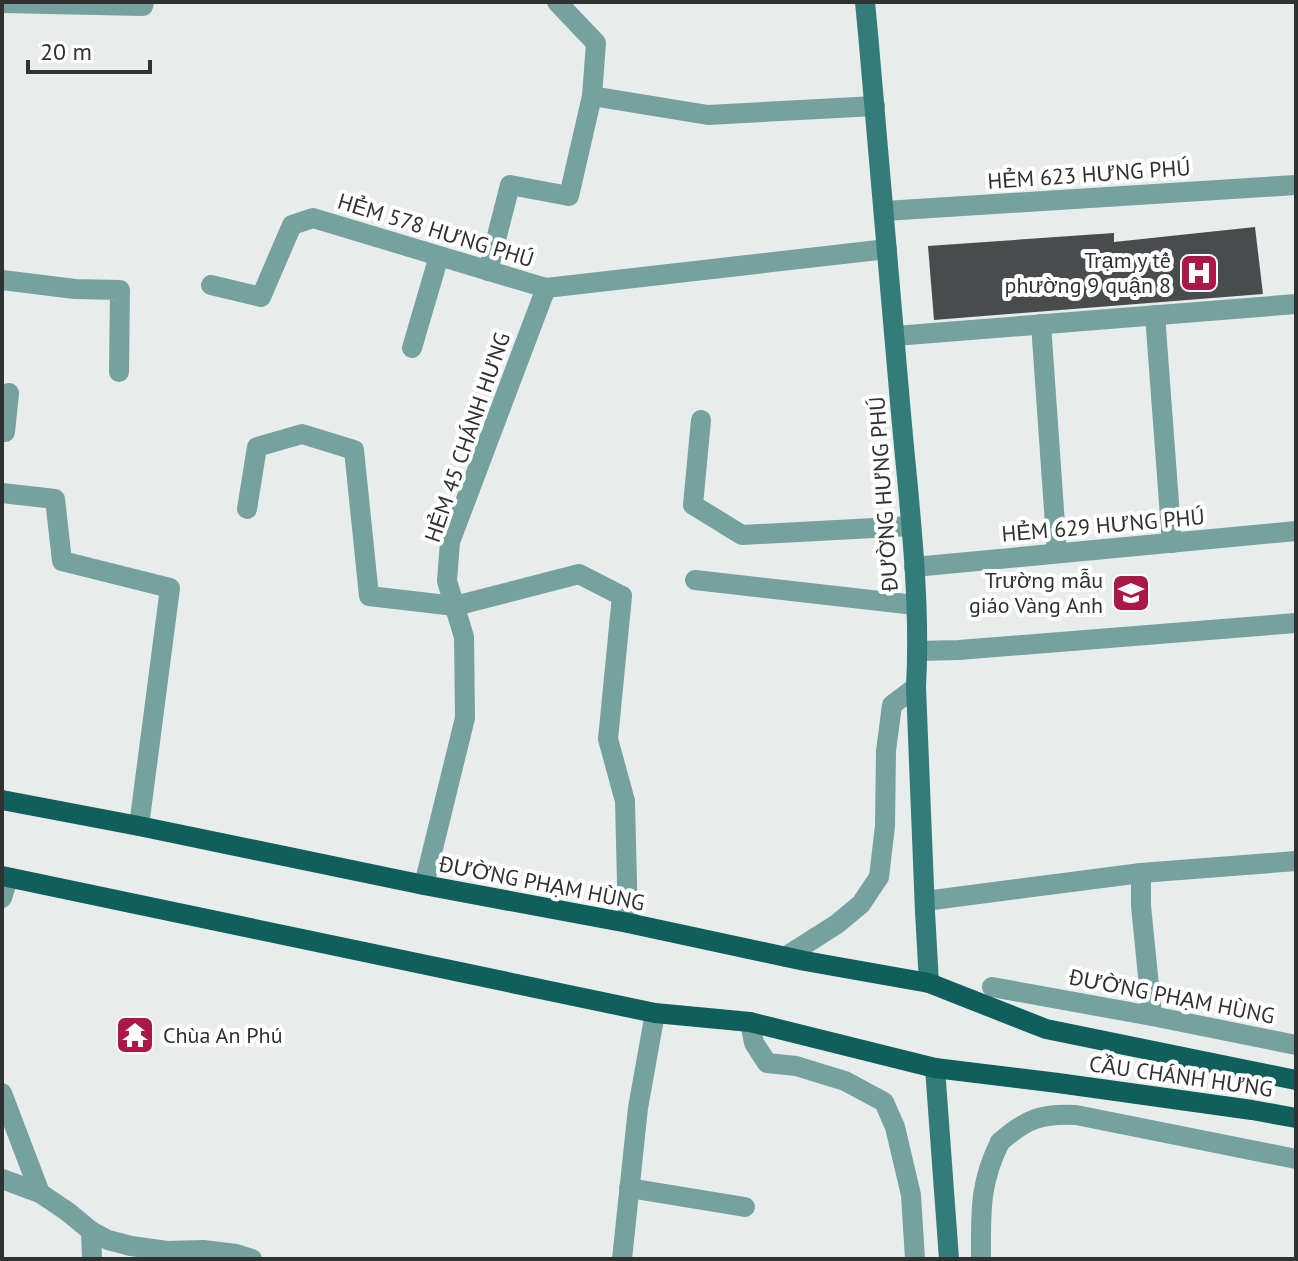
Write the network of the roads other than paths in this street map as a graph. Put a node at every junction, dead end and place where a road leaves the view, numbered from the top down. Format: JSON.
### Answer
{"nodes":[{"id":1,"x":144,"y":2,"type":"edge"},
{"id":2,"x":557,"y":2,"type":"edge"},
{"id":3,"x":865,"y":2,"type":"edge"},
{"id":4,"x":2,"y":3,"type":"edge"},
{"id":5,"x":592,"y":96,"type":"junction"},
{"id":6,"x":875,"y":106,"type":"junction"},
{"id":7,"x":1296,"y":185,"type":"edge"},
{"id":8,"x":885,"y":211,"type":"junction"},
{"id":9,"x":887,"y":249,"type":"junction"},
{"id":10,"x":439,"y":256,"type":"junction"},
{"id":11,"x":488,"y":271,"type":"junction"},
{"id":12,"x":2,"y":280,"type":"edge"},
{"id":13,"x":211,"y":285,"type":"dead end"},
{"id":14,"x":546,"y":288,"type":"junction"},
{"id":15,"x":1296,"y":304,"type":"edge"},
{"id":16,"x":1155,"y":315,"type":"junction"},
{"id":17,"x":1041,"y":324,"type":"junction"},
{"id":18,"x":895,"y":336,"type":"junction"},
{"id":19,"x":412,"y":348,"type":"dead end"},
{"id":20,"x":119,"y":372,"type":"dead end"},
{"id":21,"x":9,"y":393,"type":"dead end"},
{"id":22,"x":701,"y":420,"type":"dead end"},
{"id":23,"x":2,"y":432,"type":"edge"},
{"id":24,"x":2,"y":493,"type":"edge"},
{"id":25,"x":247,"y":509,"type":"dead end"},
{"id":26,"x":911,"y":526,"type":"junction"},
{"id":27,"x":1296,"y":531,"type":"edge"},
{"id":28,"x":1172,"y":543,"type":"junction"},
{"id":29,"x":1057,"y":553,"type":"junction"},
{"id":30,"x":914,"y":567,"type":"junction"},
{"id":31,"x":695,"y":580,"type":"dead end"},
{"id":32,"x":915,"y":605,"type":"junction"},
{"id":33,"x":455,"y":606,"type":"junction"},
{"id":34,"x":1296,"y":623,"type":"edge"},
{"id":35,"x":918,"y":651,"type":"junction"},
{"id":36,"x":916,"y":687,"type":"junction"},
{"id":37,"x":2,"y":800,"type":"edge"},
{"id":38,"x":139,"y":826,"type":"junction"},
{"id":39,"x":1296,"y":861,"type":"edge"},
{"id":40,"x":1141,"y":873,"type":"junction"},
{"id":41,"x":5,"y":877,"type":"edge"},
{"id":42,"x":424,"y":885,"type":"junction"},
{"id":43,"x":2,"y":898,"type":"edge"},
{"id":44,"x":925,"y":901,"type":"junction"},
{"id":45,"x":628,"y":923,"type":"junction"},
{"id":46,"x":785,"y":957,"type":"junction"},
{"id":47,"x":929,"y":983,"type":"junction"},
{"id":48,"x":992,"y":987,"type":"dead end"},
{"id":49,"x":655,"y":1013,"type":"junction"},
{"id":50,"x":1152,"y":1016,"type":"junction"},
{"id":51,"x":750,"y":1022,"type":"junction"},
{"id":52,"x":1067,"y":1034,"type":"joint"},
{"id":53,"x":1296,"y":1045,"type":"edge"},
{"id":54,"x":935,"y":1068,"type":"junction"},
{"id":55,"x":1296,"y":1080,"type":"edge"},
{"id":56,"x":2,"y":1093,"type":"edge"},
{"id":57,"x":1296,"y":1118,"type":"edge"},
{"id":58,"x":1296,"y":1159,"type":"edge"},
{"id":59,"x":2,"y":1179,"type":"edge"},
{"id":60,"x":629,"y":1188,"type":"junction"},
{"id":61,"x":40,"y":1193,"type":"junction"},
{"id":62,"x":745,"y":1207,"type":"dead end"},
{"id":63,"x":91,"y":1231,"type":"junction"},
{"id":64,"x":92,"y":1259,"type":"edge"},
{"id":65,"x":252,"y":1259,"type":"edge"},
{"id":66,"x":622,"y":1259,"type":"edge"},
{"id":67,"x":915,"y":1259,"type":"edge"},
{"id":68,"x":949,"y":1259,"type":"edge"},
{"id":69,"x":981,"y":1259,"type":"edge"}],
"edges":[{"from":1,"to":4,"type":"street"},
{"from":2,"to":5,"type":"street"},
{"from":3,"to":6,"type":"main road","name":"ĐƯỜNG HƯNG PHÚ"},
{"from":5,"to":6,"type":"street"},
{"from":5,"to":11,"type":"street"},
{"from":6,"to":8,"type":"main road","name":"ĐƯỜNG HƯNG PHÚ"},
{"from":7,"to":8,"type":"street","name":"HẺM 623 HƯNG PHÚ"},
{"from":8,"to":9,"type":"main road","name":"ĐƯỜNG HƯNG PHÚ"},
{"from":9,"to":14,"type":"street","name":"HẺM 578 HƯNG PHÚ"},
{"from":9,"to":18,"type":"main road","name":"ĐƯỜNG HƯNG PHÚ"},
{"from":10,"to":11,"type":"street","name":"HẺM 578 HƯNG PHÚ"},
{"from":10,"to":13,"type":"street","name":"HẺM 578 HƯNG PHÚ"},
{"from":10,"to":19,"type":"street"},
{"from":11,"to":14,"type":"street","name":"HẺM 578 HƯNG PHÚ"},
{"from":12,"to":20,"type":"street"},
{"from":14,"to":33,"type":"street","name":"HẺM 45 CHÁNH HƯNG"},
{"from":15,"to":16,"type":"street"},
{"from":16,"to":17,"type":"street"},
{"from":16,"to":28,"type":"street"},
{"from":17,"to":18,"type":"street"},
{"from":17,"to":29,"type":"street"},
{"from":18,"to":26,"type":"main road","name":"ĐƯỜNG HƯNG PHÚ"},
{"from":21,"to":23,"type":"street"},
{"from":22,"to":26,"type":"street"},
{"from":24,"to":38,"type":"street"},
{"from":25,"to":33,"type":"street"},
{"from":26,"to":30,"type":"main road","name":"ĐƯỜNG HƯNG PHÚ"},
{"from":27,"to":28,"type":"street","name":"HẺM 629 HƯNG PHÚ"},
{"from":28,"to":29,"type":"street","name":"HẺM 629 HƯNG PHÚ"},
{"from":29,"to":30,"type":"street","name":"HẺM 629 HƯNG PHÚ"},
{"from":30,"to":32,"type":"main road","name":"ĐƯỜNG HƯNG PHÚ"},
{"from":31,"to":32,"type":"street"},
{"from":32,"to":35,"type":"main road","name":"ĐƯỜNG HƯNG PHÚ"},
{"from":33,"to":42,"type":"street","name":"HẺM 45 CHÁNH HƯNG"},
{"from":33,"to":45,"type":"street"},
{"from":34,"to":35,"type":"street"},
{"from":35,"to":36,"type":"main road","name":"ĐƯỜNG HƯNG PHÚ"},
{"from":36,"to":44,"type":"main road","name":"ĐƯỜNG HƯNG PHÚ"},
{"from":36,"to":46,"type":"street"},
{"from":37,"to":38,"type":"main road","name":"ĐƯỜNG PHẠM HÙNG"},
{"from":38,"to":42,"type":"main road","name":"ĐƯỜNG PHẠM HÙNG"},
{"from":39,"to":40,"type":"street"},
{"from":40,"to":44,"type":"street"},
{"from":40,"to":50,"type":"street"},
{"from":41,"to":43,"type":"street"},
{"from":41,"to":49,"type":"main road"},
{"from":42,"to":45,"type":"main road","name":"ĐƯỜNG PHẠM HÙNG"},
{"from":44,"to":47,"type":"main road","name":"ĐƯỜNG HƯNG PHÚ"},
{"from":45,"to":46,"type":"main road","name":"ĐƯỜNG PHẠM HÙNG"},
{"from":46,"to":47,"type":"main road","name":"ĐƯỜNG PHẠM HÙNG"},
{"from":47,"to":52,"type":"main road","name":"ĐƯỜNG PHẠM HÙNG"},
{"from":48,"to":50,"type":"street","name":"ĐƯỜNG PHẠM HÙNG"},
{"from":49,"to":51,"type":"main road"},
{"from":49,"to":60,"type":"street"},
{"from":50,"to":53,"type":"street","name":"ĐƯỜNG PHẠM HÙNG"},
{"from":51,"to":54,"type":"main road"},
{"from":51,"to":67,"type":"street"},
{"from":52,"to":55,"type":"main road","name":"CẦU CHÁNH HƯNG"},
{"from":54,"to":57,"type":"main road","name":"CẦU CHÁNH HƯNG"},
{"from":54,"to":68,"type":"main road"},
{"from":56,"to":61,"type":"street"},
{"from":58,"to":69,"type":"street"},
{"from":59,"to":61,"type":"street"},
{"from":60,"to":62,"type":"street"},
{"from":60,"to":66,"type":"street"},
{"from":61,"to":63,"type":"street"},
{"from":63,"to":64,"type":"street"},
{"from":63,"to":65,"type":"street"}]}
